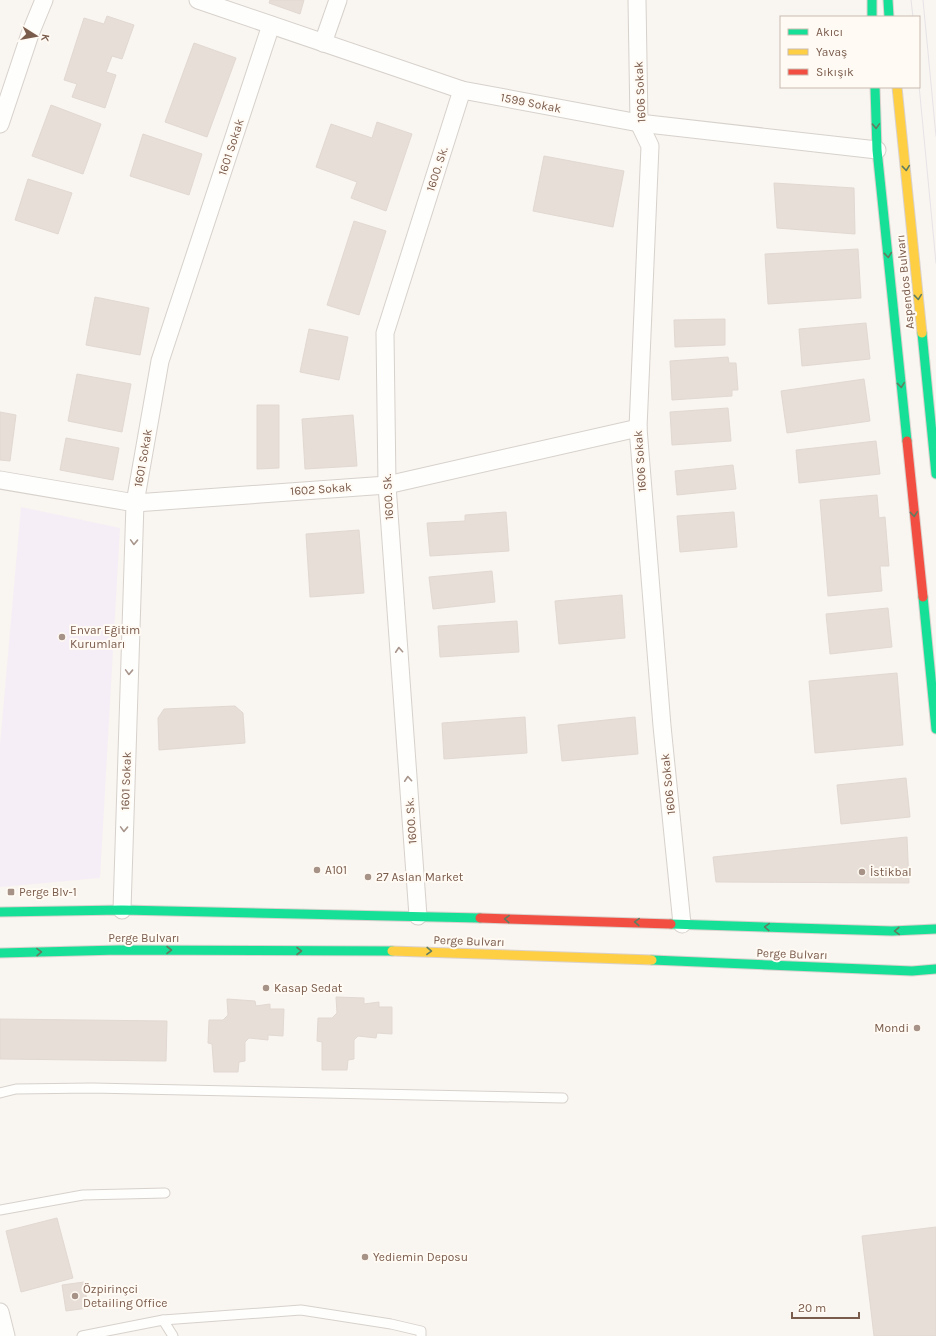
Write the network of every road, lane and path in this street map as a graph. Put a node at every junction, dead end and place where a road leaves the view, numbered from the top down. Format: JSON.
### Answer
{"nodes":[{"id":1,"x":44,"y":0,"type":"edge"},
{"id":2,"x":198,"y":0,"type":"edge"},
{"id":3,"x":338,"y":0,"type":"edge"},
{"id":4,"x":637,"y":0,"type":"edge"},
{"id":5,"x":872,"y":0,"type":"edge"},
{"id":6,"x":888,"y":0,"type":"edge"},
{"id":7,"x":872,"y":16,"type":"edge"},
{"id":8,"x":889,"y":16,"type":"edge"},
{"id":9,"x":271,"y":25,"type":"junction"},
{"id":10,"x":323,"y":42,"type":"junction"},
{"id":11,"x":875,"y":88,"type":"edge"},
{"id":12,"x":897,"y":88,"type":"edge"},
{"id":13,"x":462,"y":90,"type":"junction"},
{"id":14,"x":639,"y":123,"type":"junction"},
{"id":15,"x":0,"y":124,"type":"edge"},
{"id":16,"x":877,"y":150,"type":"junction"},
{"id":17,"x":638,"y":428,"type":"junction"},
{"id":18,"x":936,"y":474,"type":"edge"},
{"id":19,"x":0,"y":480,"type":"edge"},
{"id":20,"x":387,"y":485,"type":"junction"},
{"id":21,"x":135,"y":503,"type":"junction"},
{"id":22,"x":936,"y":729,"type":"edge"},
{"id":23,"x":122,"y":910,"type":"junction"},
{"id":24,"x":0,"y":912,"type":"edge"},
{"id":25,"x":418,"y":916,"type":"junction"},
{"id":26,"x":682,"y":924,"type":"junction"},
{"id":27,"x":936,"y":929,"type":"edge"},
{"id":28,"x":0,"y":953,"type":"edge"},
{"id":29,"x":936,"y":969,"type":"edge"},
{"id":30,"x":0,"y":1093,"type":"edge"},
{"id":31,"x":563,"y":1098,"type":"dead end"},
{"id":32,"x":166,"y":1193,"type":"dead end"},
{"id":33,"x":0,"y":1210,"type":"edge"},
{"id":34,"x":0,"y":1312,"type":"edge"},
{"id":35,"x":163,"y":1320,"type":"junction"},
{"id":36,"x":6,"y":1336,"type":"edge"},
{"id":37,"x":82,"y":1336,"type":"edge"},
{"id":38,"x":173,"y":1336,"type":"edge"},
{"id":39,"x":421,"y":1336,"type":"edge"}],
"edges":[{"from":1,"to":15,"type":"street"},
{"from":2,"to":9,"type":"street","name":"1599 Sokak"},
{"from":3,"to":10,"type":"street"},
{"from":4,"to":14,"type":"street","name":"1606 Sokak"},
{"from":5,"to":7,"type":"main road"},
{"from":6,"to":8,"type":"main road"},
{"from":9,"to":10,"type":"street","name":"1599 Sokak"},
{"from":9,"to":21,"type":"street","name":"1601 Sokak"},
{"from":10,"to":13,"type":"street","name":"1599 Sokak"},
{"from":11,"to":16,"type":"main road","one_way":true},
{"from":12,"to":18,"type":"main road","name":"Aspendos Bulvarı","one_way":true},
{"from":13,"to":14,"type":"street","name":"1599 Sokak"},
{"from":13,"to":20,"type":"street","name":"1600. Sk."},
{"from":14,"to":16,"type":"street","name":"1599 Sokak"},
{"from":14,"to":17,"type":"street","name":"1606 Sokak"},
{"from":16,"to":22,"type":"main road","one_way":true},
{"from":17,"to":20,"type":"street","name":"1602 Sokak"},
{"from":17,"to":26,"type":"street","name":"1606 Sokak"},
{"from":19,"to":21,"type":"street","name":"1602 Sokak"},
{"from":20,"to":21,"type":"street","name":"1602 Sokak"},
{"from":25,"to":20,"type":"street","name":"1600. Sk.","one_way":true},
{"from":21,"to":23,"type":"street","name":"1601 Sokak","one_way":true},
{"from":23,"to":24,"type":"main road","name":"Perge Bulvarı"},
{"from":23,"to":25,"type":"main road","name":"Perge Bulvarı"},
{"from":26,"to":25,"type":"main road","name":"Perge Bulvarı","one_way":true},
{"from":27,"to":26,"type":"main road","name":"Perge Bulvarı","one_way":true},
{"from":28,"to":29,"type":"main road","name":"Perge Bulvarı","one_way":true},
{"from":30,"to":31,"type":"lane"},
{"from":32,"to":33,"type":"lane"},
{"from":34,"to":36,"type":"street"},
{"from":35,"to":37,"type":"lane"},
{"from":35,"to":38,"type":"lane"},
{"from":35,"to":39,"type":"lane"}]}
